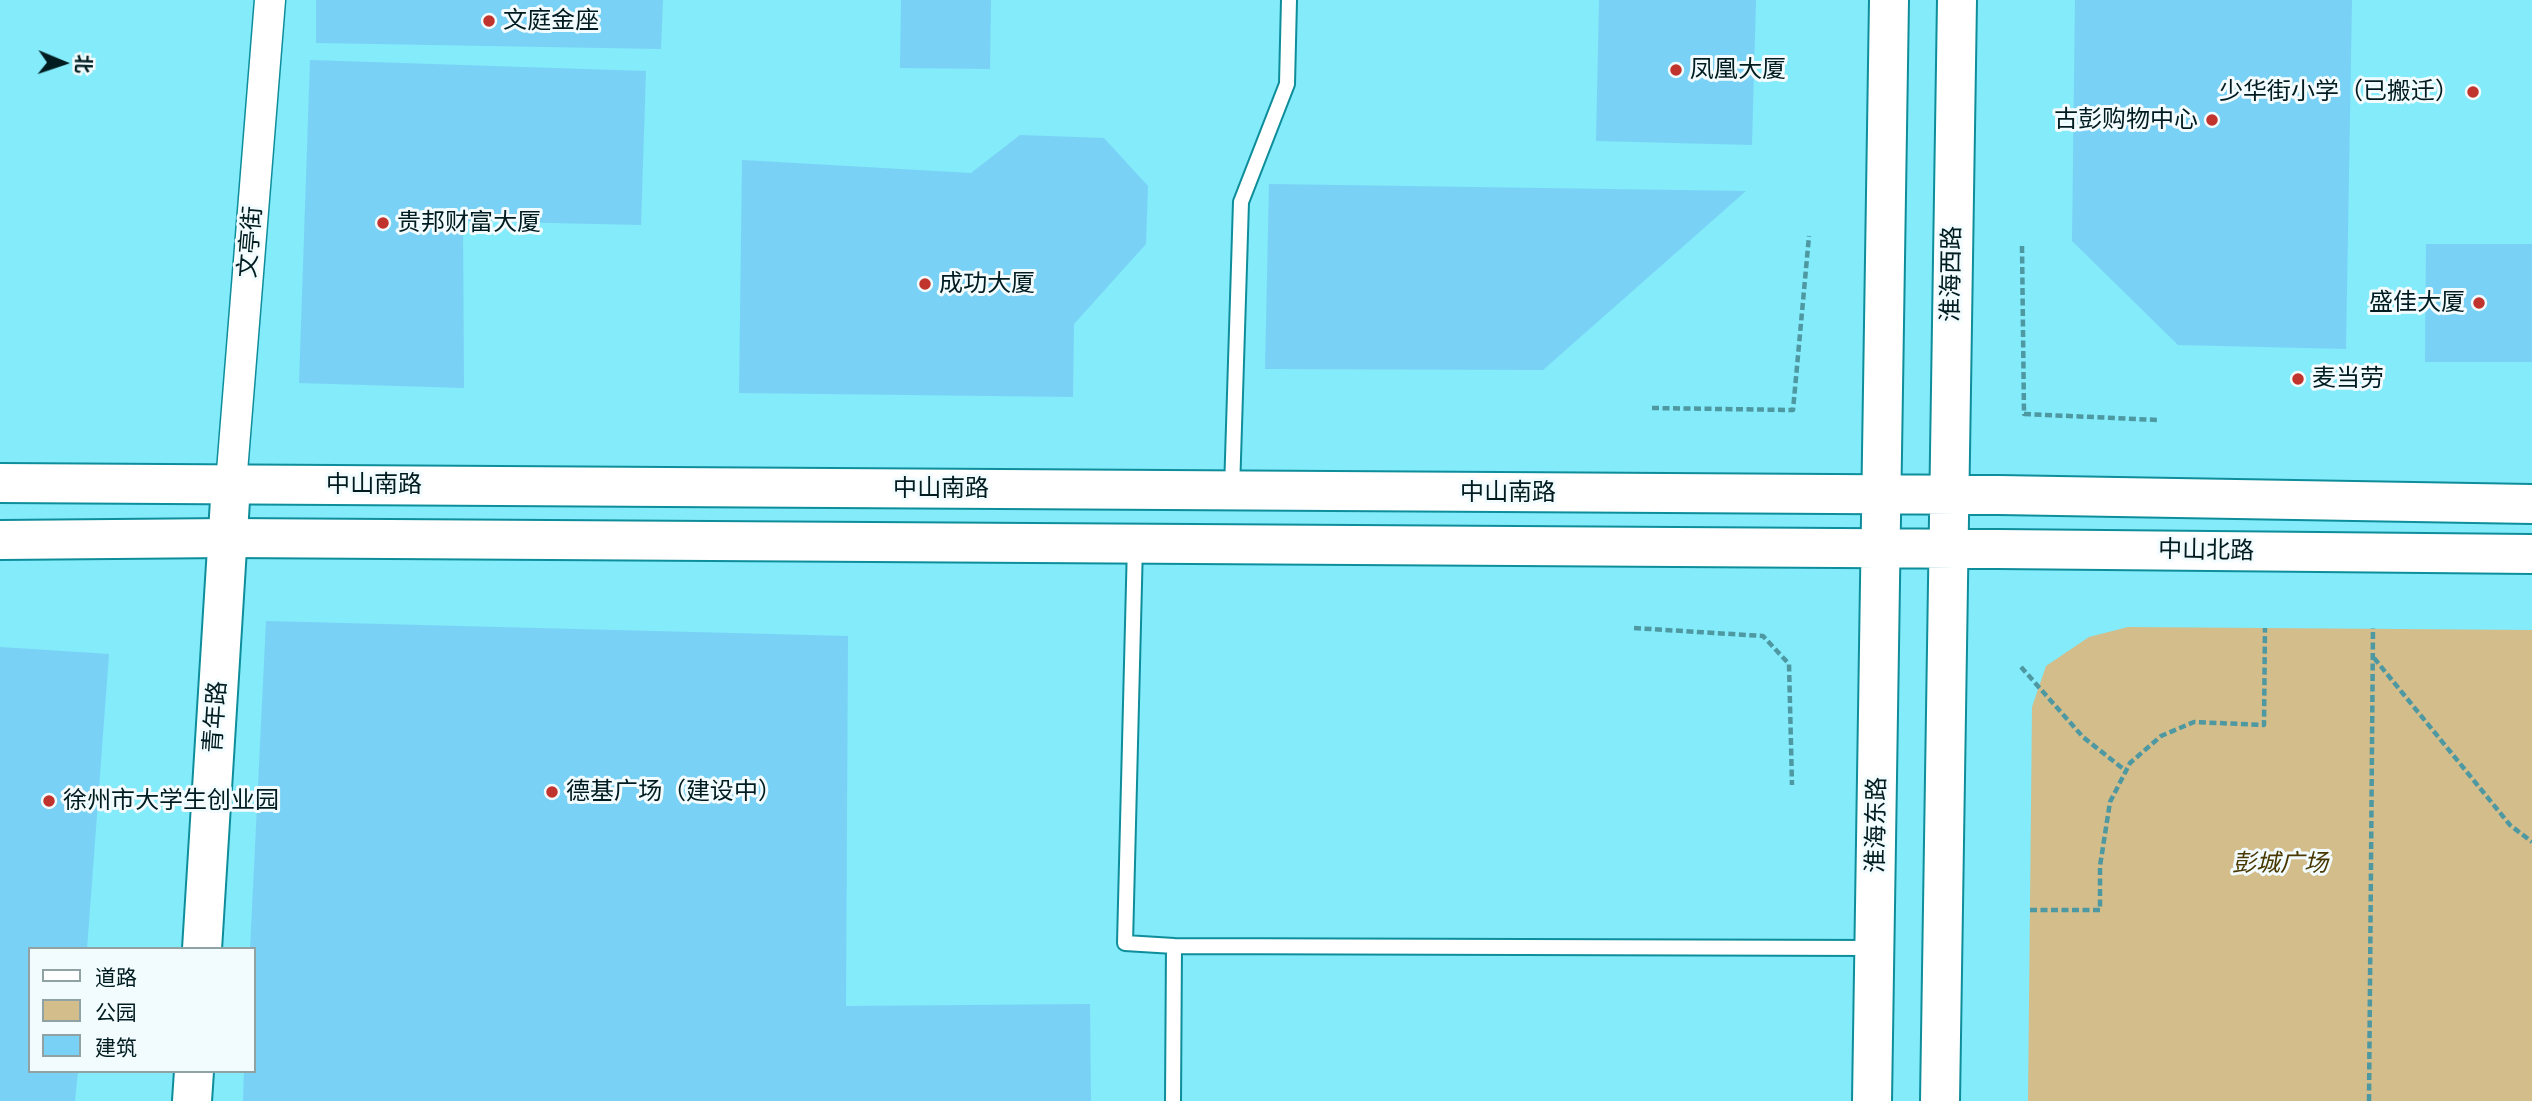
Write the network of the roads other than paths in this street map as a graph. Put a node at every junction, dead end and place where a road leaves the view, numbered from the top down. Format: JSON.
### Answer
{"nodes":[{"id":1,"x":270,"y":0,"type":"edge"},
{"id":2,"x":1289,"y":0,"type":"edge"},
{"id":3,"x":1889,"y":0,"type":"edge"},
{"id":4,"x":1956,"y":0,"type":"edge"},
{"id":5,"x":0,"y":483,"type":"edge"},
{"id":6,"x":231,"y":484,"type":"junction"},
{"id":7,"x":1232,"y":491,"type":"junction"},
{"id":8,"x":1881,"y":495,"type":"junction"},
{"id":9,"x":1949,"y":495,"type":"junction"},
{"id":10,"x":2532,"y":504,"type":"edge"},
{"id":11,"x":228,"y":538,"type":"junction"},
{"id":12,"x":0,"y":540,"type":"edge"},
{"id":13,"x":1135,"y":544,"type":"junction"},
{"id":14,"x":1881,"y":549,"type":"junction"},
{"id":15,"x":1948,"y":549,"type":"junction"},
{"id":16,"x":2532,"y":554,"type":"edge"},
{"id":17,"x":1174,"y":946,"type":"junction"},
{"id":18,"x":202,"y":947,"type":"edge"},
{"id":19,"x":1874,"y":948,"type":"junction"},
{"id":20,"x":194,"y":1073,"type":"edge"},
{"id":21,"x":192,"y":1101,"type":"edge"},
{"id":22,"x":1173,"y":1101,"type":"edge"},
{"id":23,"x":1872,"y":1101,"type":"edge"},
{"id":24,"x":1940,"y":1101,"type":"edge"}],
"edges":[{"from":1,"to":6,"type":"street","name":"文亭街"},
{"from":2,"to":7,"type":"lane"},
{"from":3,"to":8,"type":"main road"},
{"from":4,"to":9,"type":"main road","name":"淮海西路"},
{"from":5,"to":6,"type":"main road","name":"中山南路"},
{"from":6,"to":7,"type":"main road","name":"中山南路"},
{"from":6,"to":11,"type":"main road","name":"青年路"},
{"from":7,"to":8,"type":"main road","name":"中山南路"},
{"from":8,"to":9,"type":"main road"},
{"from":8,"to":14,"type":"main road"},
{"from":9,"to":10,"type":"main road"},
{"from":9,"to":15,"type":"main road","name":"淮海西路"},
{"from":11,"to":12,"type":"main road"},
{"from":11,"to":13,"type":"main road"},
{"from":11,"to":18,"type":"main road","name":"青年路"},
{"from":13,"to":14,"type":"main road"},
{"from":13,"to":17,"type":"lane"},
{"from":14,"to":15,"type":"main road","name":"中山北路"},
{"from":14,"to":19,"type":"main road","name":"淮海东路"},
{"from":15,"to":16,"type":"main road","name":"中山北路"},
{"from":15,"to":24,"type":"main road"},
{"from":17,"to":19,"type":"lane"},
{"from":17,"to":22,"type":"lane"},
{"from":19,"to":23,"type":"main road","name":"淮海东路"},
{"from":20,"to":21,"type":"main road"}]}
